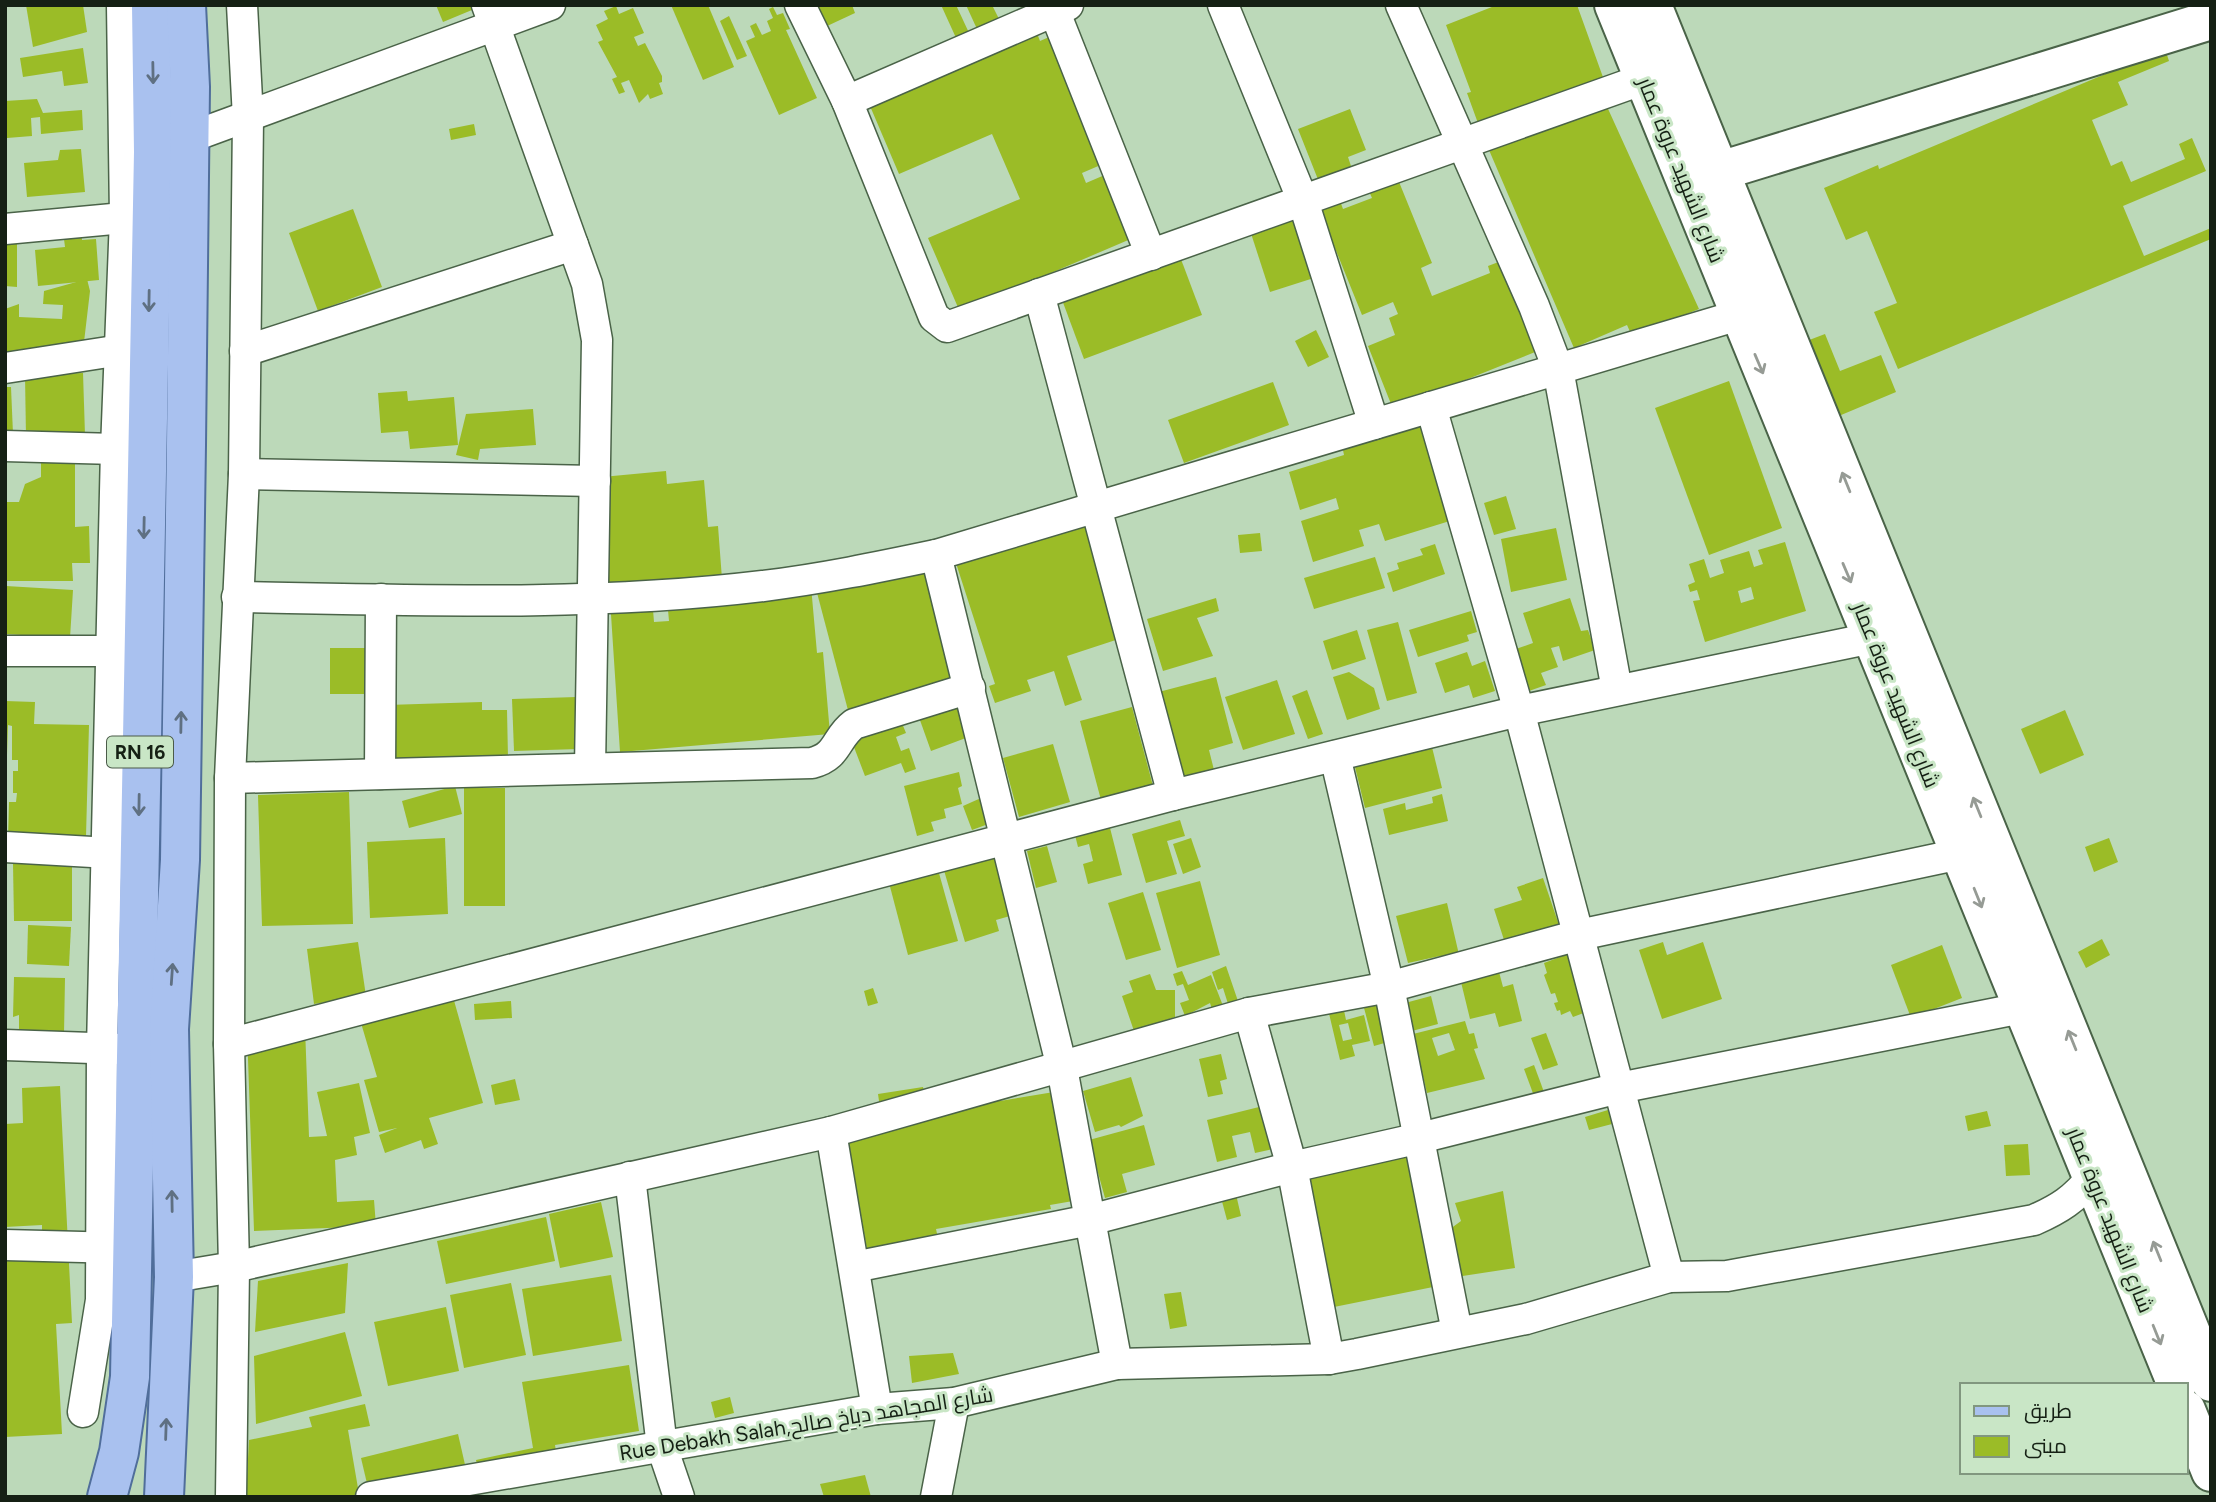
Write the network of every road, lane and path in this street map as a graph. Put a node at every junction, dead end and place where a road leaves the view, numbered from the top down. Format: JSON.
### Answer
{"nodes":[{"id":1,"x":122,"y":5,"type":"edge"},
{"id":2,"x":151,"y":5,"type":"edge"},
{"id":3,"x":186,"y":5,"type":"edge"},
{"id":4,"x":242,"y":5,"type":"edge"},
{"id":5,"x":550,"y":5,"type":"edge"},
{"id":6,"x":800,"y":5,"type":"edge"},
{"id":7,"x":1223,"y":5,"type":"edge"},
{"id":8,"x":1401,"y":5,"type":"edge"},
{"id":9,"x":1614,"y":5,"type":"edge"},
{"id":10,"x":1652,"y":5,"type":"edge"},
{"id":11,"x":1058,"y":7,"type":"edge"},
{"id":12,"x":491,"y":16,"type":"edge"},
{"id":13,"x":2211,"y":20,"type":"edge"},
{"id":14,"x":1644,"y":79,"type":"junction"},
{"id":15,"x":847,"y":101,"type":"junction"},
{"id":16,"x":248,"y":118,"type":"junction"},
{"id":17,"x":190,"y":137,"type":"junction"},
{"id":18,"x":1463,"y":145,"type":"junction"},
{"id":19,"x":153,"y":152,"type":"junction"},
{"id":20,"x":1720,"y":171,"type":"junction"},
{"id":21,"x":1303,"y":201,"type":"junction"},
{"id":22,"x":155,"y":216,"type":"junction"},
{"id":23,"x":5,"y":229,"type":"edge"},
{"id":24,"x":573,"y":245,"type":"junction"},
{"id":25,"x":1151,"y":255,"type":"junction"},
{"id":26,"x":1039,"y":294,"type":"junction"},
{"id":27,"x":1739,"y":315,"type":"junction"},
{"id":28,"x":121,"y":350,"type":"junction"},
{"id":29,"x":245,"y":351,"type":"junction"},
{"id":30,"x":5,"y":368,"type":"edge"},
{"id":31,"x":1558,"y":369,"type":"junction"},
{"id":32,"x":1431,"y":407,"type":"junction"},
{"id":33,"x":1374,"y":424,"type":"junction"},
{"id":34,"x":5,"y":446,"type":"edge"},
{"id":35,"x":116,"y":449,"type":"junction"},
{"id":36,"x":244,"y":474,"type":"junction"},
{"id":37,"x":595,"y":481,"type":"junction"},
{"id":38,"x":1097,"y":508,"type":"junction"},
{"id":39,"x":936,"y":555,"type":"junction"},
{"id":40,"x":237,"y":597,"type":"junction"},
{"id":41,"x":593,"y":598,"type":"junction"},
{"id":42,"x":381,"y":599,"type":"junction"},
{"id":43,"x":1872,"y":638,"type":"junction"},
{"id":44,"x":114,"y":650,"type":"junction"},
{"id":45,"x":5,"y":651,"type":"edge"},
{"id":46,"x":970,"y":688,"type":"junction"},
{"id":47,"x":1617,"y":690,"type":"junction"},
{"id":48,"x":1519,"y":711,"type":"junction"},
{"id":49,"x":1335,"y":756,"type":"junction"},
{"id":50,"x":590,"y":768,"type":"junction"},
{"id":51,"x":380,"y":774,"type":"junction"},
{"id":52,"x":230,"y":778,"type":"junction"},
{"id":53,"x":1173,"y":795,"type":"junction"},
{"id":54,"x":1006,"y":841,"type":"junction"},
{"id":55,"x":5,"y":847,"type":"edge"},
{"id":56,"x":123,"y":853,"type":"junction"},
{"id":57,"x":1960,"y":854,"type":"junction"},
{"id":58,"x":1579,"y":936,"type":"junction"},
{"id":59,"x":1390,"y":988,"type":"junction"},
{"id":60,"x":2022,"y":1008,"type":"junction"},
{"id":61,"x":1249,"y":1013,"type":"junction"},
{"id":62,"x":229,"y":1044,"type":"junction"},
{"id":63,"x":5,"y":1045,"type":"edge"},
{"id":64,"x":119,"y":1049,"type":"junction"},
{"id":65,"x":1062,"y":1068,"type":"junction"},
{"id":66,"x":1619,"y":1088,"type":"junction"},
{"id":67,"x":831,"y":1132,"type":"junction"},
{"id":68,"x":1420,"y":1138,"type":"junction"},
{"id":69,"x":1292,"y":1167,"type":"junction"},
{"id":70,"x":630,"y":1177,"type":"junction"},
{"id":71,"x":2092,"y":1177,"type":"junction"},
{"id":72,"x":1090,"y":1220,"type":"junction"},
{"id":73,"x":5,"y":1245,"type":"edge"},
{"id":74,"x":116,"y":1247,"type":"junction"},
{"id":75,"x":234,"y":1266,"type":"junction"},
{"id":76,"x":854,"y":1267,"type":"junction"},
{"id":77,"x":1669,"y":1277,"type":"junction"},
{"id":78,"x":174,"y":1278,"type":"junction"},
{"id":79,"x":1457,"y":1332,"type":"junction"},
{"id":80,"x":1329,"y":1359,"type":"junction"},
{"id":81,"x":1117,"y":1364,"type":"junction"},
{"id":82,"x":2211,"y":1382,"type":"edge"},
{"id":83,"x":2175,"y":1383,"type":"edge"},
{"id":84,"x":954,"y":1403,"type":"junction"},
{"id":85,"x":877,"y":1409,"type":"junction"},
{"id":86,"x":83,"y":1412,"type":"dead end"},
{"id":87,"x":2188,"y":1415,"type":"edge"},
{"id":88,"x":662,"y":1447,"type":"junction"},
{"id":89,"x":119,"y":1452,"type":"junction"},
{"id":90,"x":2211,"y":1472,"type":"edge"},
{"id":91,"x":80,"y":1497,"type":"edge"},
{"id":92,"x":107,"y":1497,"type":"edge"},
{"id":93,"x":164,"y":1497,"type":"edge"},
{"id":94,"x":230,"y":1497,"type":"edge"},
{"id":95,"x":371,"y":1497,"type":"edge"},
{"id":96,"x":679,"y":1497,"type":"edge"},
{"id":97,"x":936,"y":1497,"type":"edge"}],
"edges":[{"from":1,"to":22,"type":"street"},
{"from":2,"to":19,"type":"main road","number":"RN 16","one_way":true},
{"from":3,"to":17,"type":"main road","number":"RN 16"},
{"from":4,"to":16,"type":"street"},
{"from":5,"to":12,"type":"street"},
{"from":6,"to":15,"type":"street"},
{"from":7,"to":21,"type":"street"},
{"from":8,"to":18,"type":"street"},
{"from":9,"to":14,"type":"street","name":"شارع الشهيد عروة عمار"},
{"from":10,"to":20,"type":"street","name":"شارع الشهيد عروة عمار"},
{"from":11,"to":15,"type":"street"},
{"from":11,"to":25,"type":"street"},
{"from":12,"to":16,"type":"street"},
{"from":12,"to":24,"type":"street"},
{"from":13,"to":20,"type":"street"},
{"from":14,"to":18,"type":"street"},
{"from":14,"to":27,"type":"street","name":"شارع الشهيد عروة عمار"},
{"from":15,"to":26,"type":"street"},
{"from":16,"to":17,"type":"street"},
{"from":16,"to":29,"type":"street"},
{"from":17,"to":19,"type":"street"},
{"from":17,"to":22,"type":"main road","number":"RN 16"},
{"from":18,"to":21,"type":"street"},
{"from":18,"to":31,"type":"street"},
{"from":19,"to":22,"type":"main road","number":"RN 16"},
{"from":82,"to":20,"type":"street","name":"شارع الشهيد عروة عمار","one_way":true},
{"from":21,"to":25,"type":"street"},
{"from":21,"to":33,"type":"street"},
{"from":22,"to":23,"type":"street"},
{"from":22,"to":28,"type":"street"},
{"from":22,"to":56,"type":"main road","number":"RN 16","one_way":true},
{"from":78,"to":22,"type":"main road","number":"RN 16","one_way":true},
{"from":24,"to":29,"type":"street"},
{"from":24,"to":37,"type":"street"},
{"from":25,"to":26,"type":"street"},
{"from":26,"to":38,"type":"street"},
{"from":27,"to":31,"type":"street"},
{"from":27,"to":43,"type":"street","name":"شارع الشهيد عروة عمار","one_way":true},
{"from":28,"to":30,"type":"street"},
{"from":28,"to":35,"type":"street"},
{"from":29,"to":36,"type":"street"},
{"from":31,"to":32,"type":"street"},
{"from":31,"to":47,"type":"street"},
{"from":32,"to":33,"type":"street"},
{"from":32,"to":48,"type":"street"},
{"from":33,"to":38,"type":"street"},
{"from":34,"to":35,"type":"street"},
{"from":35,"to":44,"type":"street"},
{"from":36,"to":37,"type":"street"},
{"from":36,"to":40,"type":"street"},
{"from":37,"to":41,"type":"street"},
{"from":38,"to":39,"type":"street"},
{"from":38,"to":53,"type":"street"},
{"from":39,"to":41,"type":"street"},
{"from":39,"to":46,"type":"street"},
{"from":40,"to":42,"type":"street"},
{"from":40,"to":52,"type":"street"},
{"from":41,"to":42,"type":"street"},
{"from":41,"to":50,"type":"street"},
{"from":42,"to":51,"type":"street"},
{"from":43,"to":47,"type":"street"},
{"from":43,"to":57,"type":"street","name":"شارع الشهيد عروة عمار"},
{"from":44,"to":45,"type":"street"},
{"from":44,"to":56,"type":"street"},
{"from":46,"to":50,"type":"street"},
{"from":46,"to":54,"type":"street"},
{"from":47,"to":48,"type":"street"},
{"from":48,"to":49,"type":"street"},
{"from":48,"to":58,"type":"street"},
{"from":49,"to":53,"type":"street"},
{"from":49,"to":59,"type":"street"},
{"from":50,"to":51,"type":"street"},
{"from":51,"to":52,"type":"street"},
{"from":52,"to":62,"type":"street"},
{"from":53,"to":54,"type":"street"},
{"from":54,"to":62,"type":"street"},
{"from":54,"to":65,"type":"street"},
{"from":55,"to":56,"type":"street"},
{"from":56,"to":64,"type":"main road","number":"RN 16"},
{"from":57,"to":58,"type":"street"},
{"from":57,"to":60,"type":"street","name":"شارع الشهيد عروة عمار","one_way":true},
{"from":58,"to":59,"type":"street"},
{"from":58,"to":66,"type":"street"},
{"from":59,"to":61,"type":"street"},
{"from":59,"to":68,"type":"street"},
{"from":60,"to":66,"type":"street"},
{"from":60,"to":71,"type":"street","name":"شارع الشهيد عروة عمار"},
{"from":61,"to":65,"type":"street"},
{"from":61,"to":69,"type":"street"},
{"from":62,"to":75,"type":"street"},
{"from":63,"to":64,"type":"street"},
{"from":64,"to":74,"type":"main road","number":"RN 16"},
{"from":65,"to":67,"type":"street"},
{"from":65,"to":72,"type":"street"},
{"from":66,"to":68,"type":"street"},
{"from":66,"to":77,"type":"street"},
{"from":67,"to":70,"type":"street"},
{"from":67,"to":76,"type":"street"},
{"from":68,"to":69,"type":"street"},
{"from":68,"to":79,"type":"street"},
{"from":69,"to":72,"type":"street"},
{"from":69,"to":80,"type":"street"},
{"from":70,"to":75,"type":"street"},
{"from":70,"to":88,"type":"street"},
{"from":71,"to":77,"type":"street","name":"Rue Debakh Salah,شارع المجاهد دباخ صالح"},
{"from":71,"to":83,"type":"street","name":"شارع الشهيد عروة عمار","one_way":true},
{"from":72,"to":76,"type":"street"},
{"from":72,"to":81,"type":"street"},
{"from":73,"to":74,"type":"street"},
{"from":74,"to":86,"type":"street"},
{"from":74,"to":89,"type":"main road","number":"RN 16"},
{"from":75,"to":78,"type":"street"},
{"from":75,"to":94,"type":"street"},
{"from":76,"to":85,"type":"street"},
{"from":77,"to":79,"type":"street","name":"Rue Debakh Salah,شارع المجاهد دباخ صالح"},
{"from":93,"to":78,"type":"main road","number":"RN 16","one_way":true},
{"from":79,"to":80,"type":"street","name":"Rue Debakh Salah,شارع المجاهد دباخ صالح"},
{"from":80,"to":81,"type":"street","name":"Rue Debakh Salah,شارع المجاهد دباخ صالح"},
{"from":81,"to":84,"type":"street","name":"Rue Debakh Salah,شارع المجاهد دباخ صالح"},
{"from":84,"to":85,"type":"street","name":"Rue Debakh Salah,شارع المجاهد دباخ صالح"},
{"from":84,"to":97,"type":"street"},
{"from":85,"to":88,"type":"street","name":"Rue Debakh Salah,شارع المجاهد دباخ صالح"},
{"from":87,"to":90,"type":"street"},
{"from":88,"to":95,"type":"street","name":"Rue Debakh Salah,شارع المجاهد دباخ صالح"},
{"from":88,"to":96,"type":"street"},
{"from":89,"to":91,"type":"main road"},
{"from":89,"to":92,"type":"main road","number":"RN 16"}]}
